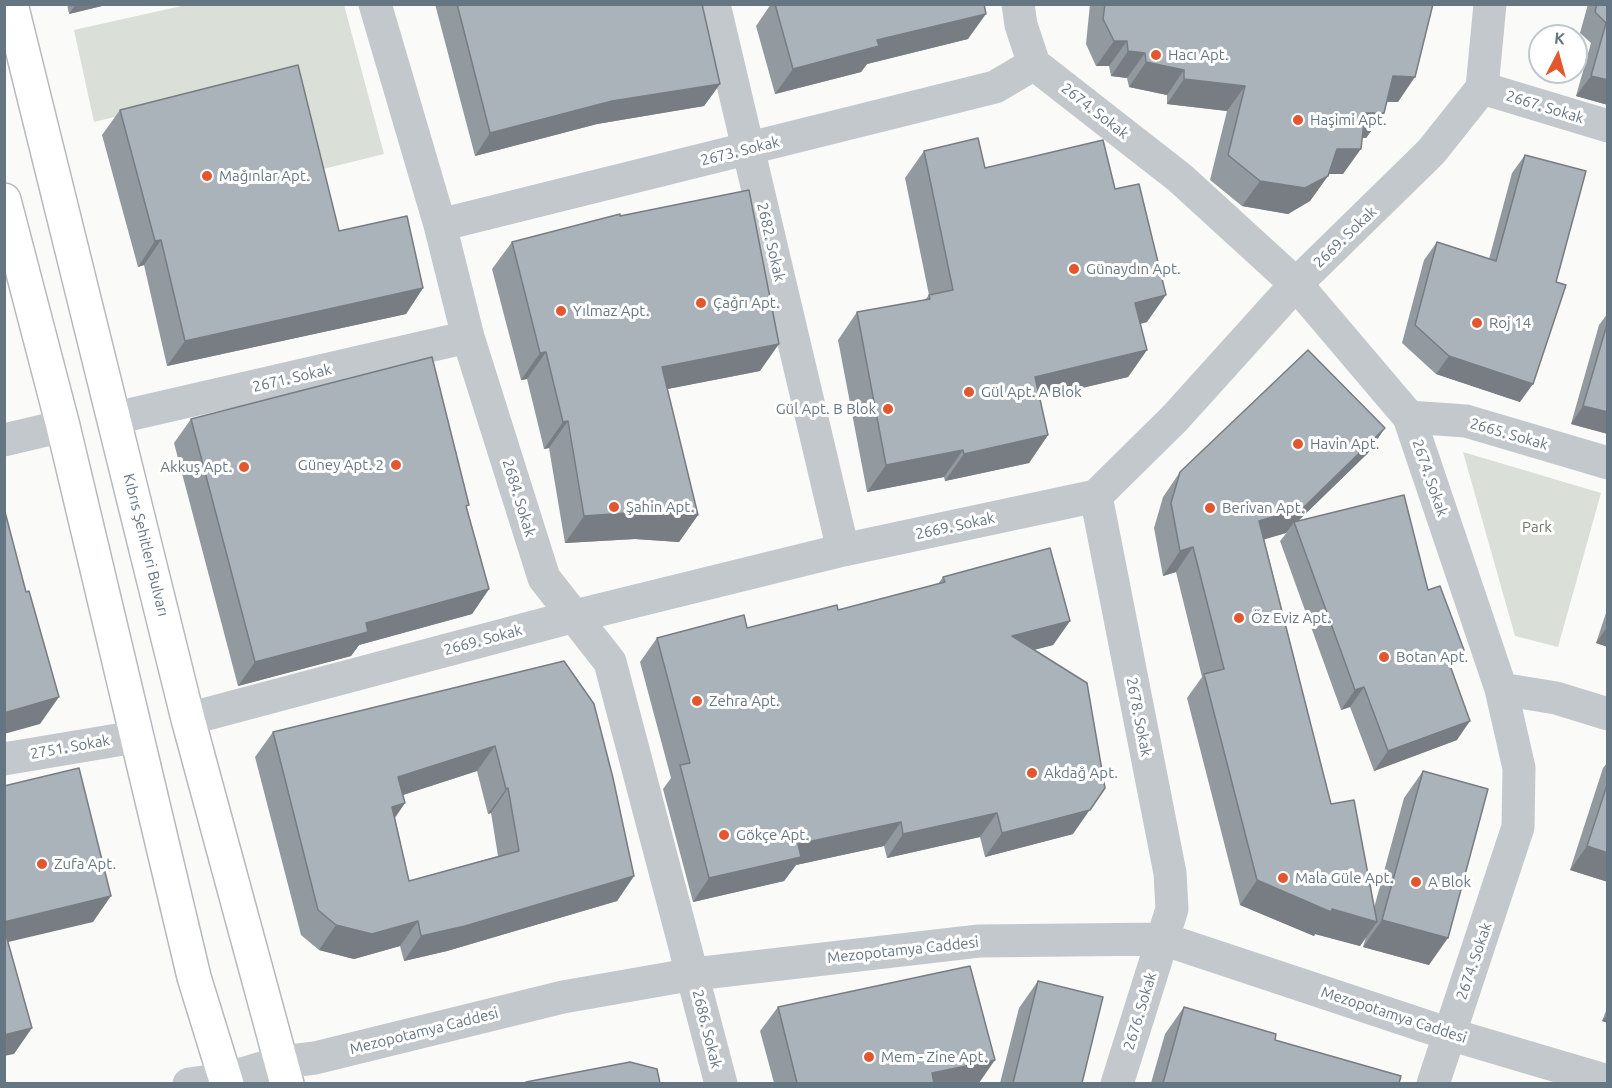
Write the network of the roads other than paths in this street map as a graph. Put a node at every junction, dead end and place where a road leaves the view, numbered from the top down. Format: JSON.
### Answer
{"nodes":[{"id":1,"x":10,"y":4,"type":"edge"},
{"id":2,"x":375,"y":4,"type":"edge"},
{"id":3,"x":714,"y":4,"type":"edge"},
{"id":4,"x":1018,"y":4,"type":"edge"},
{"id":5,"x":1490,"y":4,"type":"edge"},
{"id":6,"x":1034,"y":64,"type":"junction"},
{"id":7,"x":1482,"y":88,"type":"junction"},
{"id":8,"x":1608,"y":126,"type":"edge"},
{"id":9,"x":749,"y":149,"type":"junction"},
{"id":10,"x":4,"y":200,"type":"edge"},
{"id":11,"x":440,"y":225,"type":"junction"},
{"id":12,"x":1296,"y":284,"type":"junction"},
{"id":13,"x":468,"y":337,"type":"junction"},
{"id":14,"x":1409,"y":417,"type":"junction"},
{"id":15,"x":115,"y":418,"type":"junction"},
{"id":16,"x":63,"y":426,"type":"junction"},
{"id":17,"x":4,"y":440,"type":"edge"},
{"id":18,"x":1608,"y":463,"type":"edge"},
{"id":19,"x":1096,"y":496,"type":"junction"},
{"id":20,"x":843,"y":550,"type":"junction"},
{"id":21,"x":575,"y":616,"type":"junction"},
{"id":22,"x":1501,"y":689,"type":"junction"},
{"id":23,"x":1608,"y":714,"type":"edge"},
{"id":24,"x":189,"y":719,"type":"junction"},
{"id":25,"x":135,"y":736,"type":"junction"},
{"id":26,"x":4,"y":759,"type":"edge"},
{"id":27,"x":1163,"y":939,"type":"junction"},
{"id":28,"x":694,"y":974,"type":"junction"},
{"id":29,"x":1449,"y":1034,"type":"junction"},
{"id":30,"x":285,"y":1073,"type":"edge"},
{"id":31,"x":226,"y":1081,"type":"edge"},
{"id":32,"x":1608,"y":1081,"type":"edge"},
{"id":33,"x":189,"y":1083,"type":"edge"},
{"id":34,"x":721,"y":1083,"type":"edge"},
{"id":35,"x":1117,"y":1083,"type":"edge"},
{"id":36,"x":1433,"y":1083,"type":"edge"}],
"edges":[{"from":1,"to":15,"type":"main road","name":"Kıbrıs Şehitleri Bulvarı"},
{"from":2,"to":11,"type":"street","name":"2684. Sokak"},
{"from":3,"to":9,"type":"street","name":"2682. Sokak"},
{"from":4,"to":6,"type":"street"},
{"from":5,"to":7,"type":"street"},
{"from":6,"to":9,"type":"street","name":"2673. Sokak"},
{"from":6,"to":12,"type":"street","name":"2674. Sokak"},
{"from":7,"to":8,"type":"street","name":"2667. Sokak"},
{"from":7,"to":12,"type":"street","name":"2669. Sokak"},
{"from":9,"to":11,"type":"street","name":"2673. Sokak"},
{"from":9,"to":20,"type":"street","name":"2682. Sokak"},
{"from":10,"to":16,"type":"main road"},
{"from":11,"to":13,"type":"street","name":"2684. Sokak"},
{"from":12,"to":14,"type":"street","name":"2674. Sokak"},
{"from":12,"to":19,"type":"street","name":"2669. Sokak"},
{"from":13,"to":15,"type":"street","name":"2671. Sokak"},
{"from":13,"to":21,"type":"street","name":"2684. Sokak"},
{"from":14,"to":18,"type":"street","name":"2665. Sokak"},
{"from":14,"to":22,"type":"street","name":"2674. Sokak"},
{"from":15,"to":24,"type":"main road","name":"Kıbrıs Şehitleri Bulvarı"},
{"from":16,"to":17,"type":"street"},
{"from":16,"to":25,"type":"main road"},
{"from":19,"to":20,"type":"street","name":"2669. Sokak"},
{"from":19,"to":27,"type":"street","name":"2678. Sokak"},
{"from":20,"to":21,"type":"street","name":"2669. Sokak"},
{"from":21,"to":24,"type":"street","name":"2669. Sokak"},
{"from":21,"to":28,"type":"street","name":"2684. Sokak"},
{"from":22,"to":23,"type":"street"},
{"from":22,"to":29,"type":"street","name":"2674. Sokak"},
{"from":24,"to":30,"type":"main road","name":"Kıbrıs Şehitleri Bulvarı"},
{"from":25,"to":26,"type":"street","name":"2751. Sokak"},
{"from":25,"to":31,"type":"main road"},
{"from":27,"to":28,"type":"street","name":"Mezopotamya Caddesi"},
{"from":27,"to":29,"type":"street","name":"Mezopotamya Caddesi"},
{"from":27,"to":35,"type":"street","name":"2676. Sokak"},
{"from":28,"to":30,"type":"street","name":"Mezopotamya Caddesi"},
{"from":28,"to":34,"type":"street","name":"2686. Sokak"},
{"from":29,"to":32,"type":"street","name":"Mezopotamya Caddesi"},
{"from":29,"to":36,"type":"street","name":"2674. Sokak"},
{"from":30,"to":31,"type":"street","name":"Mezopotamya Caddesi"},
{"from":31,"to":33,"type":"street","name":"Mezopotamya Caddesi"}]}
